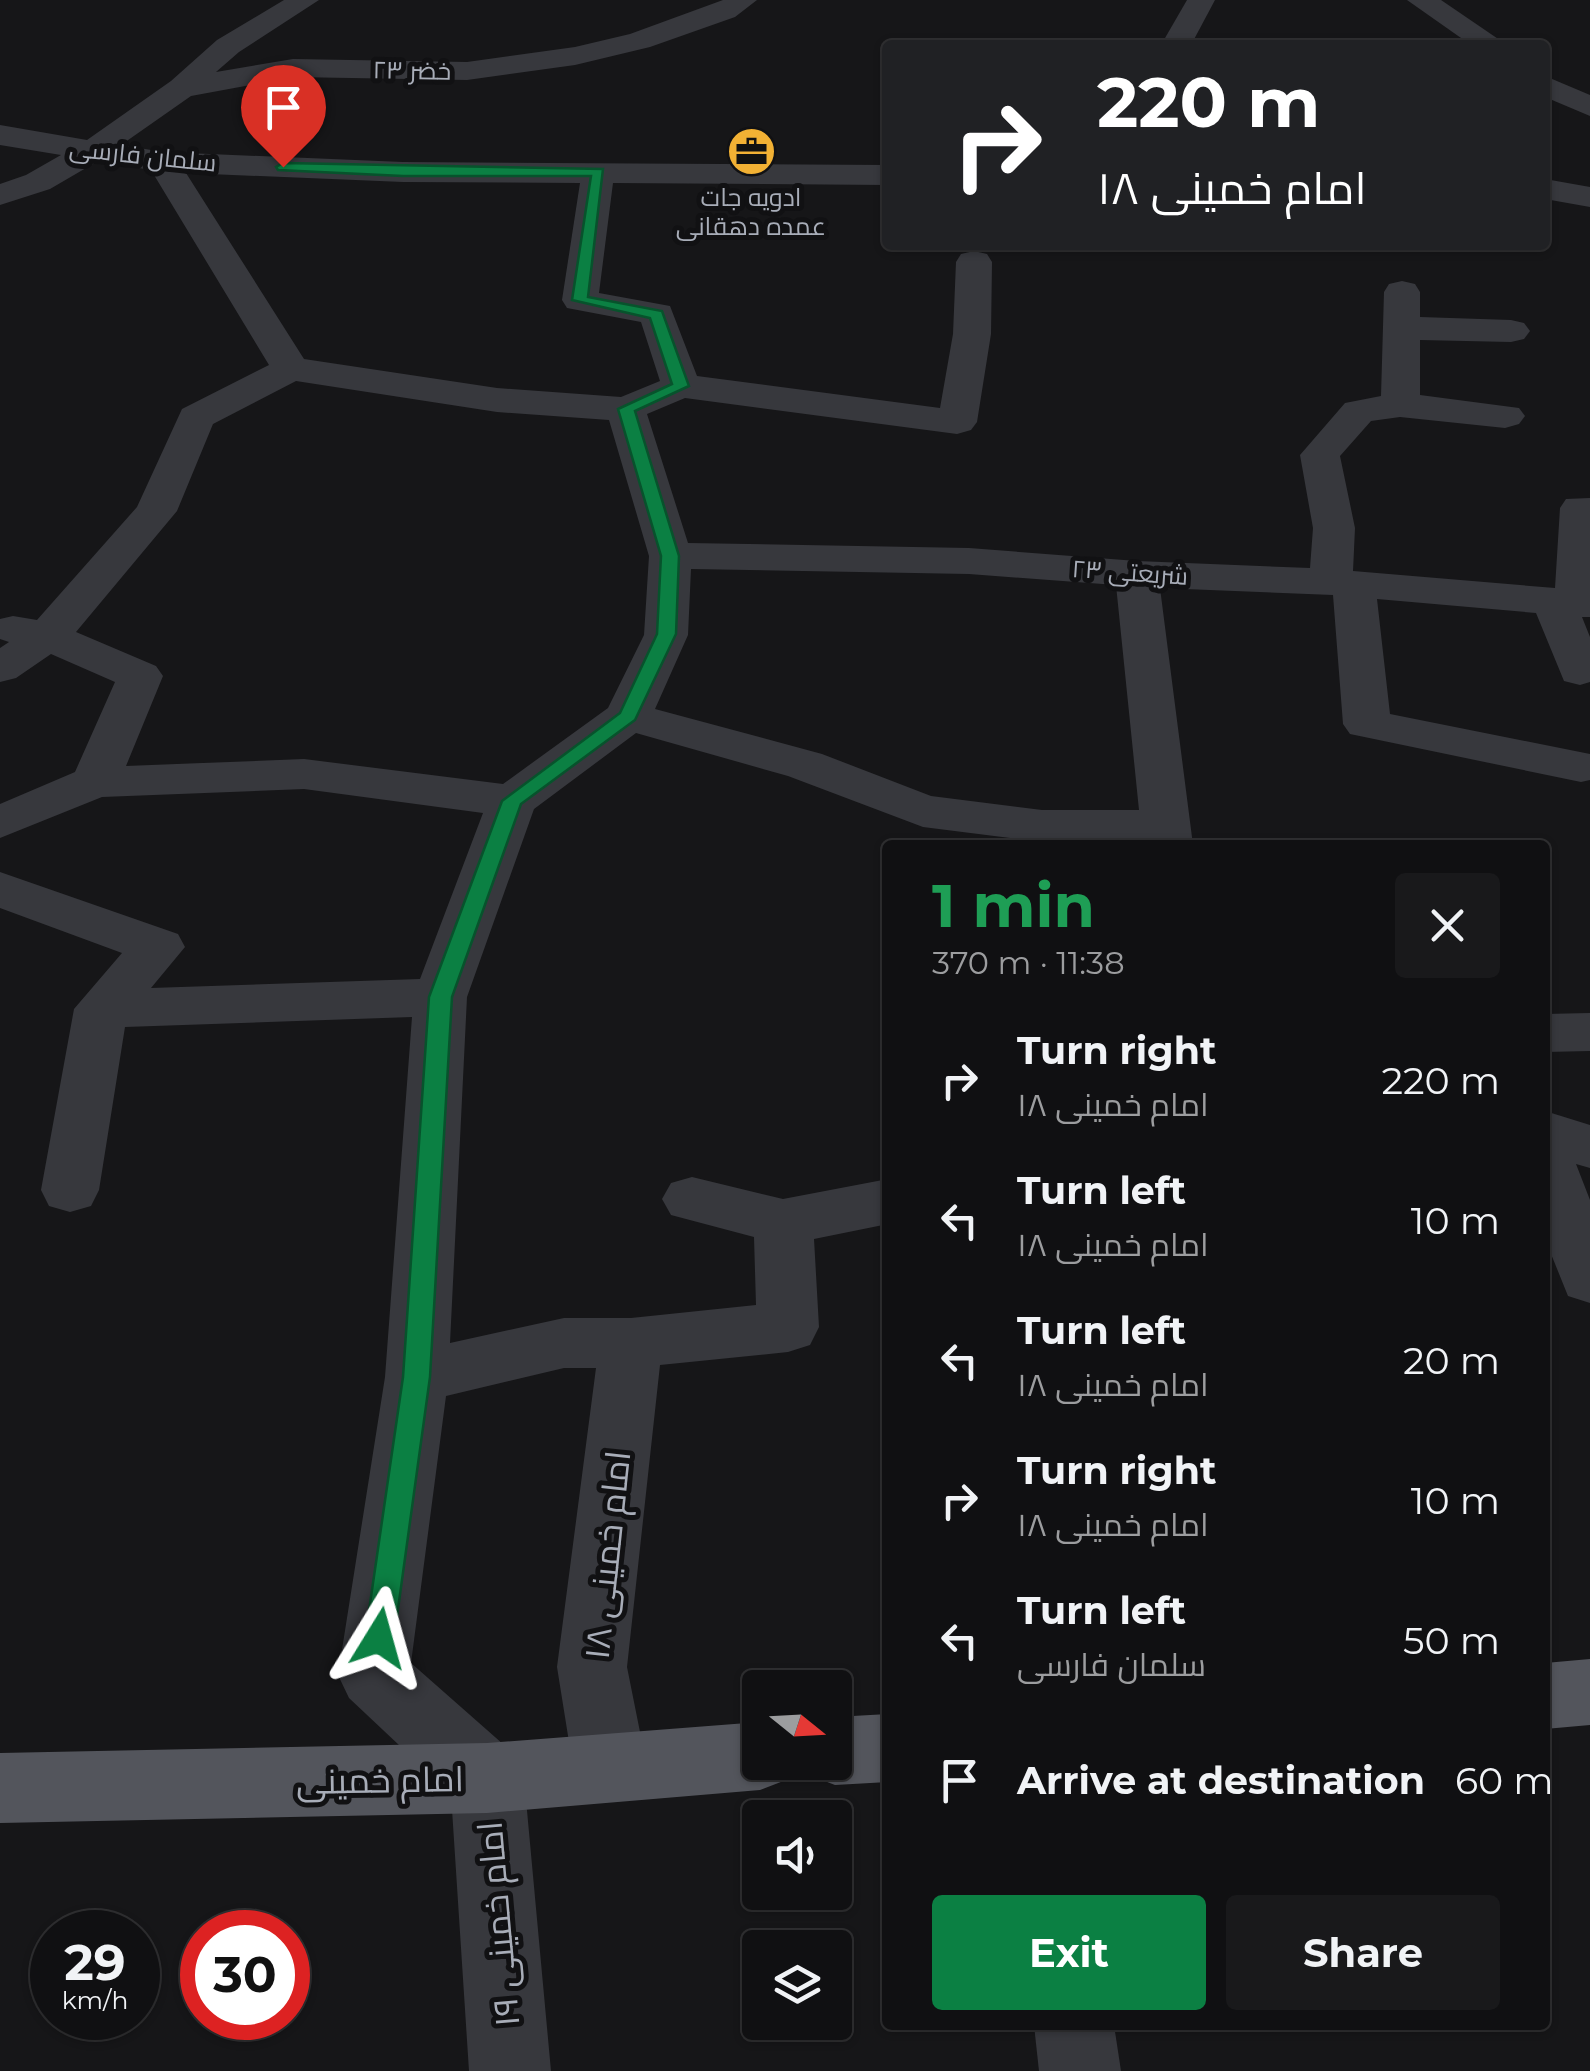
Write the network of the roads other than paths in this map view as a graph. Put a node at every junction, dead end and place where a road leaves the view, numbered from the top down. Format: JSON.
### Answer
{"nodes":[{"id":1,"x":305,"y":0,"type":"edge"},
{"id":2,"x":743,"y":0,"type":"edge"},
{"id":3,"x":1201,"y":0,"type":"edge"},
{"id":4,"x":1421,"y":0,"type":"edge"},
{"id":5,"x":1179,"y":40,"type":"edge"},
{"id":6,"x":1484,"y":40,"type":"edge"},
{"id":7,"x":181,"y":88,"type":"junction"},
{"id":8,"x":1550,"y":88,"type":"edge"},
{"id":9,"x":1590,"y":108,"type":"edge"},
{"id":10,"x":0,"y":135,"type":"edge"},
{"id":11,"x":92,"y":151,"type":"junction"},
{"id":12,"x":164,"y":162,"type":"junction"},
{"id":13,"x":598,"y":172,"type":"junction"},
{"id":14,"x":882,"y":175,"type":"edge"},
{"id":15,"x":1550,"y":190,"type":"edge"},
{"id":16,"x":0,"y":195,"type":"edge"},
{"id":17,"x":1590,"y":197,"type":"edge"},
{"id":18,"x":974,"y":262,"type":"dead end"},
{"id":19,"x":1510,"y":331,"type":"dead end"},
{"id":20,"x":291,"y":368,"type":"junction"},
{"id":21,"x":681,"y":386,"type":"junction"},
{"id":22,"x":1400,"y":406,"type":"junction"},
{"id":23,"x":626,"y":409,"type":"junction"},
{"id":24,"x":1506,"y":416,"type":"dead end"},
{"id":25,"x":1580,"y":508,"type":"dead end"},
{"id":26,"x":670,"y":556,"type":"junction"},
{"id":27,"x":1137,"y":574,"type":"junction"},
{"id":28,"x":1342,"y":583,"type":"junction"},
{"id":29,"x":1573,"y":603,"type":"edge"},
{"id":30,"x":0,"y":626,"type":"edge"},
{"id":31,"x":48,"y":636,"type":"junction"},
{"id":32,"x":0,"y":668,"type":"edge"},
{"id":33,"x":1580,"y":671,"type":"dead end"},
{"id":34,"x":628,"y":716,"type":"junction"},
{"id":35,"x":1581,"y":768,"type":"dead end"},
{"id":36,"x":95,"y":782,"type":"junction"},
{"id":37,"x":512,"y":801,"type":"junction"},
{"id":38,"x":0,"y":822,"type":"edge"},
{"id":39,"x":986,"y":832,"type":"edge"},
{"id":40,"x":1167,"y":836,"type":"edge"},
{"id":41,"x":0,"y":889,"type":"edge"},
{"id":42,"x":440,"y":997,"type":"junction"},
{"id":43,"x":102,"y":1008,"type":"junction"},
{"id":44,"x":1590,"y":1032,"type":"edge"},
{"id":45,"x":1550,"y":1033,"type":"edge"},
{"id":46,"x":1550,"y":1134,"type":"edge"},
{"id":47,"x":1590,"y":1147,"type":"edge"},
{"id":48,"x":1550,"y":1172,"type":"edge"},
{"id":49,"x":70,"y":1190,"type":"dead end"},
{"id":50,"x":692,"y":1199,"type":"dead end"},
{"id":51,"x":882,"y":1203,"type":"edge"},
{"id":52,"x":783,"y":1222,"type":"junction"},
{"id":53,"x":1590,"y":1279,"type":"edge"},
{"id":54,"x":631,"y":1342,"type":"junction"},
{"id":55,"x":416,"y":1377,"type":"junction"},
{"id":56,"x":1590,"y":1692,"type":"edge"},
{"id":57,"x":1550,"y":1696,"type":"edge"},
{"id":58,"x":882,"y":1748,"type":"edge"},
{"id":59,"x":852,"y":1750,"type":"edge"},
{"id":60,"x":742,"y":1757,"type":"edge"},
{"id":61,"x":610,"y":1767,"type":"junction"},
{"id":62,"x":487,"y":1778,"type":"junction"},
{"id":63,"x":0,"y":1788,"type":"edge"},
{"id":64,"x":1075,"y":2030,"type":"edge"},
{"id":65,"x":510,"y":2071,"type":"edge"},
{"id":66,"x":1080,"y":2071,"type":"edge"}],
"edges":[{"from":1,"to":7,"type":"street"},
{"from":2,"to":7,"type":"street","name":"خضر ۲۳"},
{"from":3,"to":5,"type":"street"},
{"from":4,"to":6,"type":"street"},
{"from":7,"to":11,"type":"street","name":"خضر ۲۳"},
{"from":8,"to":9,"type":"street"},
{"from":10,"to":11,"type":"street","name":"سلمان فارسی"},
{"from":11,"to":12,"type":"street","name":"سلمان فارسی"},
{"from":11,"to":16,"type":"street","name":"خضر ۲۳"},
{"from":12,"to":13,"type":"street","name":"سلمان فارسی"},
{"from":12,"to":20,"type":"street"},
{"from":13,"to":14,"type":"street","name":"سلمان فارسی"},
{"from":13,"to":21,"type":"street"},
{"from":15,"to":17,"type":"street"},
{"from":18,"to":21,"type":"street"},
{"from":19,"to":22,"type":"street"},
{"from":20,"to":23,"type":"street"},
{"from":20,"to":31,"type":"street"},
{"from":21,"to":23,"type":"street"},
{"from":22,"to":24,"type":"street"},
{"from":22,"to":28,"type":"street"},
{"from":23,"to":26,"type":"street"},
{"from":25,"to":29,"type":"street"},
{"from":26,"to":27,"type":"street","name":"شریعتی ۲۳"},
{"from":26,"to":34,"type":"street"},
{"from":27,"to":28,"type":"street","name":"شریعتی ۲۳"},
{"from":27,"to":40,"type":"street"},
{"from":28,"to":29,"type":"street","name":"شریعتی ۲۳"},
{"from":28,"to":35,"type":"street"},
{"from":29,"to":33,"type":"street"},
{"from":30,"to":31,"type":"street"},
{"from":31,"to":32,"type":"street"},
{"from":31,"to":36,"type":"street"},
{"from":34,"to":37,"type":"street"},
{"from":34,"to":39,"type":"street"},
{"from":36,"to":37,"type":"street"},
{"from":36,"to":38,"type":"street"},
{"from":37,"to":42,"type":"street"},
{"from":39,"to":40,"type":"street"},
{"from":41,"to":43,"type":"street"},
{"from":42,"to":43,"type":"street"},
{"from":42,"to":55,"type":"street"},
{"from":43,"to":49,"type":"street"},
{"from":44,"to":45,"type":"street"},
{"from":46,"to":47,"type":"street"},
{"from":48,"to":53,"type":"street"},
{"from":50,"to":52,"type":"street"},
{"from":51,"to":52,"type":"street"},
{"from":52,"to":54,"type":"street"},
{"from":54,"to":55,"type":"street"},
{"from":54,"to":61,"type":"street","name":"امام خمینی ۱۸"},
{"from":55,"to":62,"type":"street"},
{"from":56,"to":57,"type":"main road"},
{"from":58,"to":59,"type":"main road"},
{"from":60,"to":61,"type":"main road","name":"امام خمینی"},
{"from":61,"to":62,"type":"main road","name":"امام خمینی"},
{"from":62,"to":63,"type":"main road","name":"امام خمینی"},
{"from":62,"to":65,"type":"street","name":"امام خمینی ۱۹"},
{"from":64,"to":66,"type":"street"}]}
